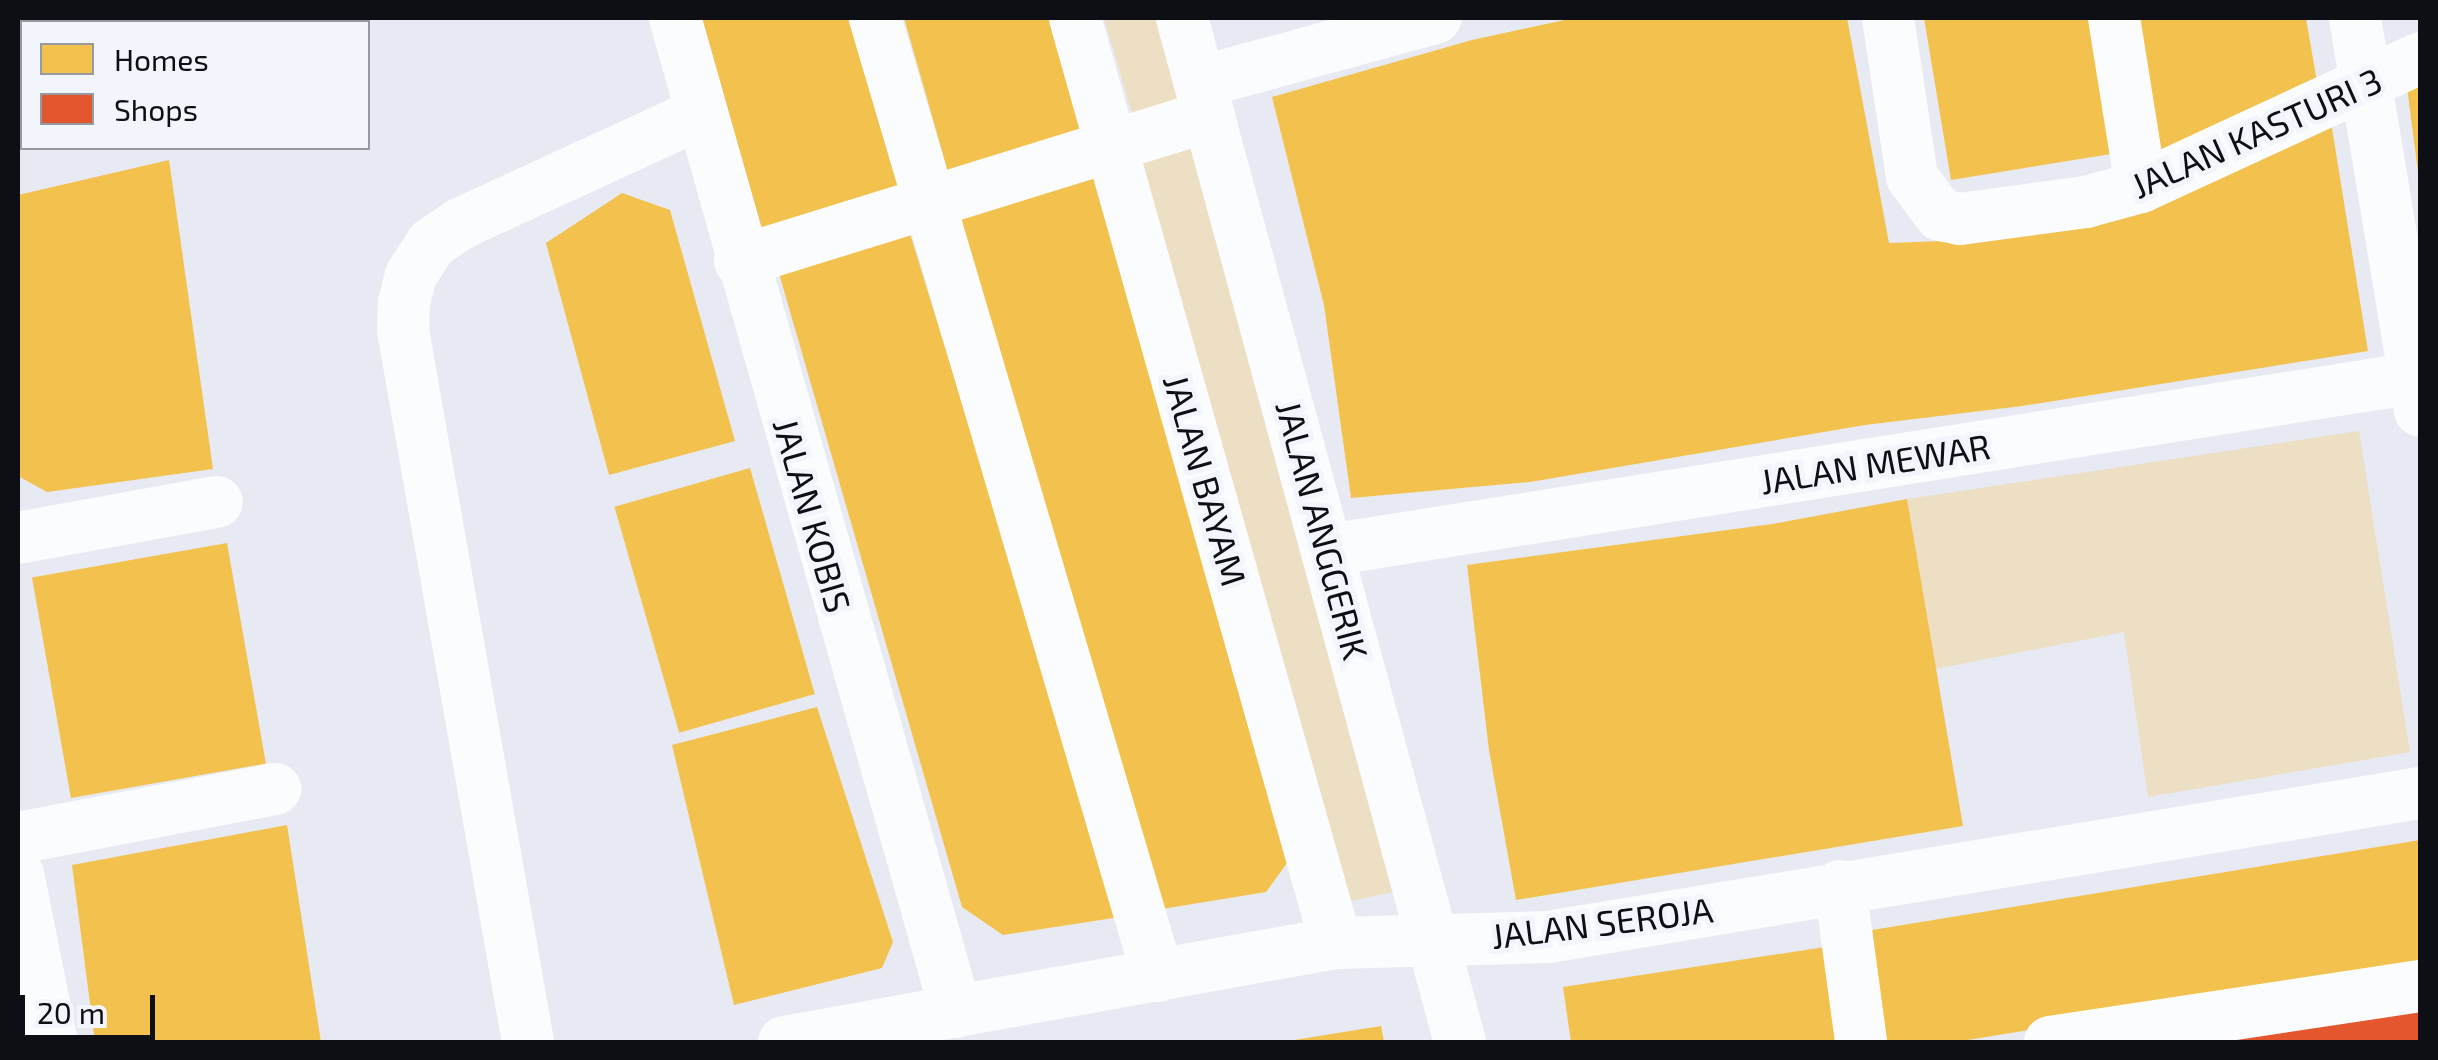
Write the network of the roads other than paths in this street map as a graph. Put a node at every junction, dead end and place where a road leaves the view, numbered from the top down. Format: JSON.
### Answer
{"nodes":[{"id":1,"x":675,"y":18,"type":"edge"},
{"id":2,"x":875,"y":18,"type":"edge"},
{"id":3,"x":1075,"y":18,"type":"edge"},
{"id":4,"x":1182,"y":18,"type":"edge"},
{"id":5,"x":1435,"y":18,"type":"edge"},
{"id":6,"x":1888,"y":18,"type":"edge"},
{"id":7,"x":2114,"y":18,"type":"edge"},
{"id":8,"x":2355,"y":18,"type":"edge"},
{"id":9,"x":2420,"y":58,"type":"edge"},
{"id":10,"x":2367,"y":84,"type":"junction"},
{"id":11,"x":1205,"y":99,"type":"junction"},
{"id":12,"x":701,"y":113,"type":"junction"},
{"id":13,"x":1112,"y":147,"type":"junction"},
{"id":14,"x":2141,"y":187,"type":"junction"},
{"id":15,"x":928,"y":205,"type":"junction"},
{"id":16,"x":740,"y":261,"type":"junction"},
{"id":17,"x":2419,"y":389,"type":"edge"},
{"id":18,"x":217,"y":502,"type":"dead end"},
{"id":19,"x":18,"y":538,"type":"edge"},
{"id":20,"x":1328,"y":550,"type":"junction"},
{"id":21,"x":274,"y":789,"type":"dead end"},
{"id":22,"x":2420,"y":793,"type":"edge"},
{"id":23,"x":18,"y":838,"type":"edge"},
{"id":24,"x":18,"y":874,"type":"edge"},
{"id":25,"x":1840,"y":886,"type":"junction"},
{"id":26,"x":1434,"y":940,"type":"junction"},
{"id":27,"x":1336,"y":942,"type":"junction"},
{"id":28,"x":1158,"y":976,"type":"junction"},
{"id":29,"x":2420,"y":986,"type":"edge"},
{"id":30,"x":956,"y":1012,"type":"junction"},
{"id":31,"x":1031,"y":1021,"type":"edge"},
{"id":32,"x":52,"y":1042,"type":"edge"},
{"id":33,"x":528,"y":1042,"type":"edge"},
{"id":34,"x":784,"y":1042,"type":"edge"},
{"id":35,"x":1460,"y":1042,"type":"edge"},
{"id":36,"x":1862,"y":1042,"type":"edge"},
{"id":37,"x":2050,"y":1042,"type":"edge"}],
"edges":[{"from":1,"to":12,"type":"street","name":"JALAN KOBIS"},
{"from":2,"to":15,"type":"street"},
{"from":3,"to":13,"type":"street","name":"JALAN BAYAM"},
{"from":4,"to":11,"type":"street","name":"JALAN ANGGERIK"},
{"from":5,"to":11,"type":"street"},
{"from":6,"to":14,"type":"street","name":"JALAN KASTURI 3"},
{"from":7,"to":14,"type":"street"},
{"from":8,"to":10,"type":"street"},
{"from":9,"to":10,"type":"street","name":"JALAN KASTURI 3"},
{"from":10,"to":14,"type":"street","name":"JALAN KASTURI 3"},
{"from":10,"to":17,"type":"street"},
{"from":11,"to":13,"type":"street"},
{"from":11,"to":20,"type":"street","name":"JALAN ANGGERIK"},
{"from":12,"to":16,"type":"street","name":"JALAN KOBIS"},
{"from":12,"to":33,"type":"street"},
{"from":13,"to":15,"type":"street"},
{"from":13,"to":27,"type":"street","name":"JALAN BAYAM"},
{"from":15,"to":16,"type":"street"},
{"from":15,"to":28,"type":"street"},
{"from":16,"to":30,"type":"street","name":"JALAN KOBIS"},
{"from":17,"to":20,"type":"street","name":"JALAN MEWAR"},
{"from":18,"to":19,"type":"street"},
{"from":20,"to":26,"type":"street","name":"JALAN ANGGERIK"},
{"from":21,"to":23,"type":"street"},
{"from":22,"to":25,"type":"street","name":"JALAN SEROJA"},
{"from":24,"to":32,"type":"street"},
{"from":25,"to":26,"type":"street","name":"JALAN SEROJA"},
{"from":25,"to":36,"type":"street"},
{"from":26,"to":27,"type":"street","name":"JALAN SEROJA"},
{"from":26,"to":35,"type":"street","name":"JALAN ANGGERIK"},
{"from":27,"to":28,"type":"street","name":"JALAN SEROJA"},
{"from":28,"to":31,"type":"street","name":"JALAN SEROJA"},
{"from":29,"to":37,"type":"street"},
{"from":30,"to":31,"type":"street","name":"JALAN SEROJA"},
{"from":30,"to":34,"type":"street","name":"JALAN SEROJA"}]}
